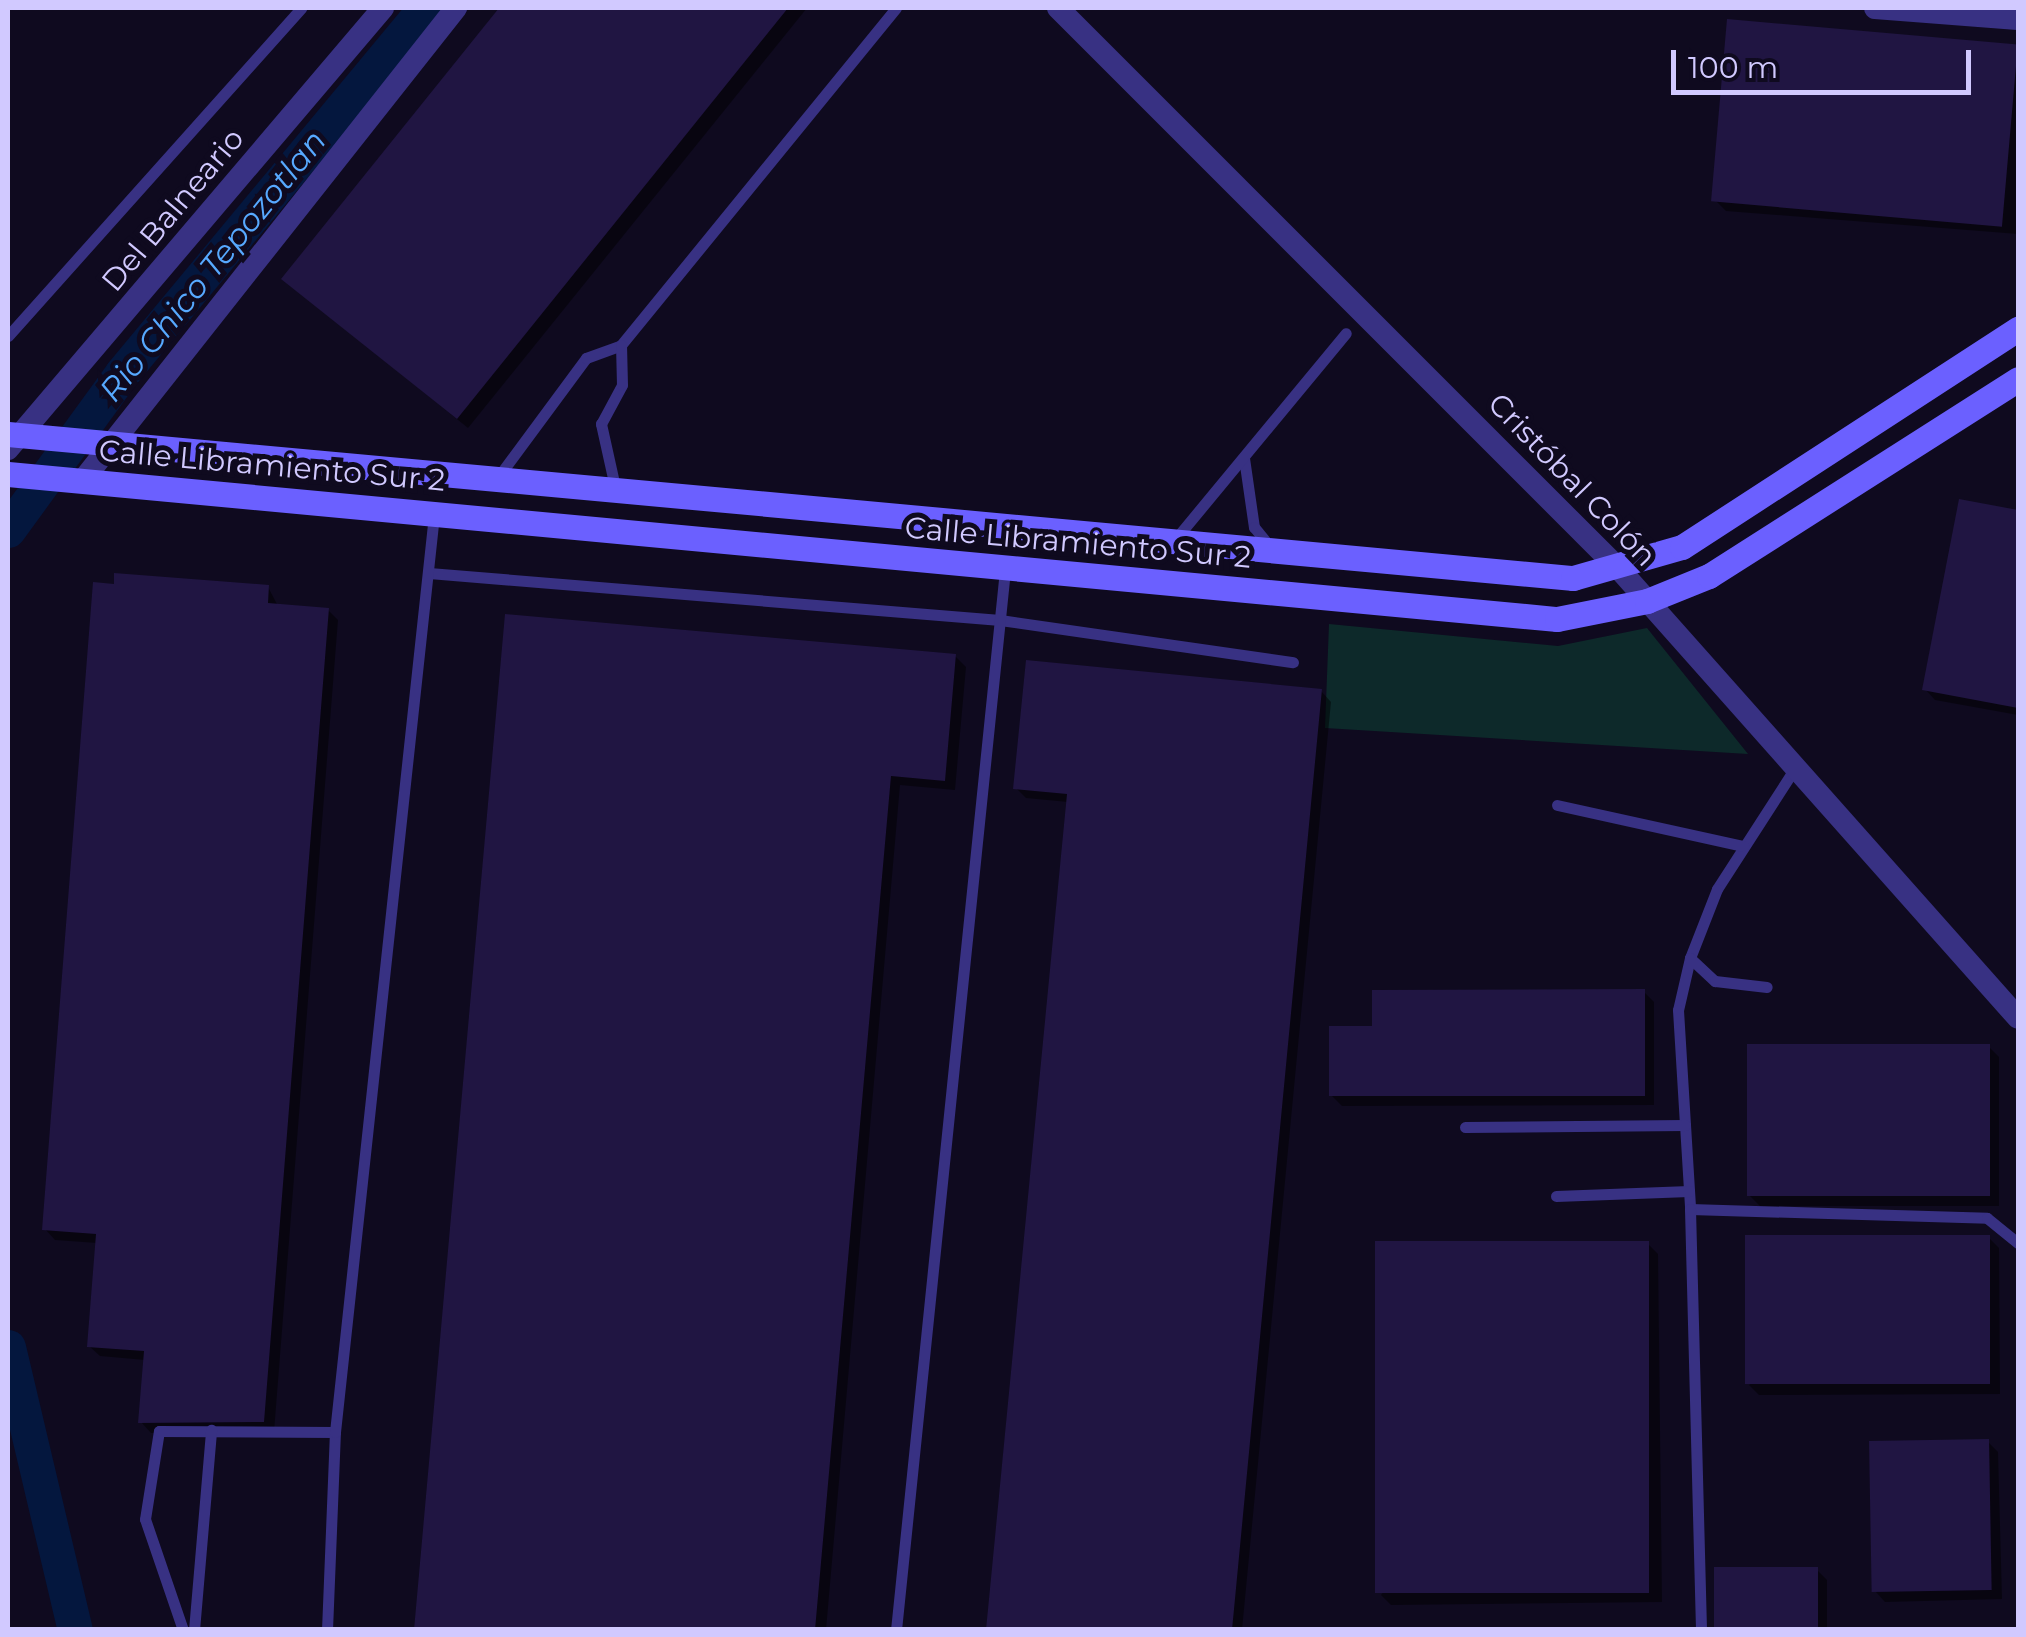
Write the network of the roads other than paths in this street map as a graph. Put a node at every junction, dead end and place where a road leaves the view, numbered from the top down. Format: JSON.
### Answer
{"nodes":[{"id":1,"x":300,"y":8,"type":"edge"},
{"id":2,"x":383,"y":8,"type":"edge"},
{"id":3,"x":456,"y":8,"type":"edge"},
{"id":4,"x":896,"y":8,"type":"edge"},
{"id":5,"x":1058,"y":8,"type":"edge"},
{"id":6,"x":1874,"y":8,"type":"edge"},
{"id":7,"x":1894,"y":8,"type":"edge"},
{"id":8,"x":2018,"y":18,"type":"edge"},
{"id":9,"x":2018,"y":329,"type":"edge"},
{"id":10,"x":1346,"y":334,"type":"dead end"},
{"id":11,"x":8,"y":336,"type":"edge"},
{"id":12,"x":621,"y":345,"type":"junction"},
{"id":13,"x":2018,"y":379,"type":"edge"},
{"id":14,"x":17,"y":439,"type":"edge"},
{"id":15,"x":98,"y":442,"type":"junction"},
{"id":16,"x":1244,"y":458,"type":"junction"},
{"id":17,"x":8,"y":474,"type":"edge"},
{"id":18,"x":438,"y":476,"type":"junction"},
{"id":19,"x":77,"y":480,"type":"junction"},
{"id":20,"x":496,"y":481,"type":"junction"},
{"id":21,"x":617,"y":493,"type":"junction"},
{"id":22,"x":434,"y":514,"type":"junction"},
{"id":23,"x":491,"y":519,"type":"junction"},
{"id":24,"x":1008,"y":530,"type":"junction"},
{"id":25,"x":1170,"y":546,"type":"junction"},
{"id":26,"x":1277,"y":556,"type":"junction"},
{"id":27,"x":1352,"y":564,"type":"junction"},
{"id":28,"x":1005,"y":568,"type":"junction"},
{"id":29,"x":1620,"y":570,"type":"junction"},
{"id":30,"x":429,"y":572,"type":"junction"},
{"id":31,"x":1647,"y":601,"type":"junction"},
{"id":32,"x":1349,"y":602,"type":"junction"},
{"id":33,"x":1000,"y":620,"type":"junction"},
{"id":34,"x":1294,"y":662,"type":"dead end"},
{"id":35,"x":1794,"y":768,"type":"junction"},
{"id":36,"x":1557,"y":805,"type":"dead end"},
{"id":37,"x":1744,"y":846,"type":"junction"},
{"id":38,"x":1690,"y":958,"type":"junction"},
{"id":39,"x":1767,"y":988,"type":"dead end"},
{"id":40,"x":2018,"y":1018,"type":"edge"},
{"id":41,"x":1685,"y":1125,"type":"junction"},
{"id":42,"x":1464,"y":1127,"type":"dead end"},
{"id":43,"x":1689,"y":1191,"type":"junction"},
{"id":44,"x":1556,"y":1196,"type":"dead end"},
{"id":45,"x":1690,"y":1208,"type":"junction"},
{"id":46,"x":2018,"y":1244,"type":"edge"},
{"id":47,"x":212,"y":1430,"type":"junction"},
{"id":48,"x":335,"y":1432,"type":"junction"},
{"id":49,"x":183,"y":1630,"type":"edge"},
{"id":50,"x":194,"y":1630,"type":"edge"},
{"id":51,"x":327,"y":1630,"type":"edge"},
{"id":52,"x":896,"y":1630,"type":"edge"},
{"id":53,"x":1701,"y":1630,"type":"edge"}],
"edges":[{"from":1,"to":11,"type":"lane"},
{"from":2,"to":14,"type":"street","name":"Del Balneario"},
{"from":3,"to":15,"type":"street"},
{"from":4,"to":12,"type":"lane"},
{"from":5,"to":29,"type":"street","name":"Cristóbal Colón"},
{"from":6,"to":7,"type":"street"},
{"from":7,"to":8,"type":"street"},
{"from":9,"to":29,"type":"main road","name":"Calle Libramiento Sur 2"},
{"from":10,"to":16,"type":"lane"},
{"from":12,"to":20,"type":"lane"},
{"from":12,"to":21,"type":"lane"},
{"from":13,"to":31,"type":"main road","name":"Calle Libramiento Sur 2"},
{"from":14,"to":15,"type":"main road","name":"Calle Libramiento Sur 2"},
{"from":15,"to":18,"type":"main road","name":"Calle Libramiento Sur 2"},
{"from":15,"to":19,"type":"street"},
{"from":16,"to":25,"type":"lane"},
{"from":16,"to":26,"type":"lane"},
{"from":17,"to":19,"type":"main road","name":"Calle Libramiento Sur 2"},
{"from":18,"to":20,"type":"main road","name":"Calle Libramiento Sur 2"},
{"from":18,"to":22,"type":"main road"},
{"from":19,"to":22,"type":"main road","name":"Calle Libramiento Sur 2"},
{"from":20,"to":21,"type":"main road","name":"Calle Libramiento Sur 2"},
{"from":20,"to":23,"type":"main road"},
{"from":21,"to":24,"type":"main road","name":"Calle Libramiento Sur 2"},
{"from":22,"to":23,"type":"main road","name":"Calle Libramiento Sur 2"},
{"from":22,"to":30,"type":"lane"},
{"from":23,"to":28,"type":"main road","name":"Calle Libramiento Sur 2"},
{"from":24,"to":25,"type":"main road","name":"Calle Libramiento Sur 2"},
{"from":24,"to":28,"type":"main road"},
{"from":25,"to":26,"type":"main road","name":"Calle Libramiento Sur 2"},
{"from":26,"to":27,"type":"main road","name":"Calle Libramiento Sur 2"},
{"from":27,"to":29,"type":"main road","name":"Calle Libramiento Sur 2"},
{"from":27,"to":32,"type":"main road"},
{"from":28,"to":32,"type":"main road","name":"Calle Libramiento Sur 2"},
{"from":28,"to":33,"type":"lane"},
{"from":29,"to":31,"type":"street","name":"Cristóbal Colón"},
{"from":30,"to":33,"type":"lane"},
{"from":30,"to":48,"type":"lane"},
{"from":31,"to":32,"type":"main road","name":"Calle Libramiento Sur 2"},
{"from":31,"to":35,"type":"street","name":"Cristóbal Colón"},
{"from":33,"to":34,"type":"lane"},
{"from":33,"to":52,"type":"lane"},
{"from":35,"to":37,"type":"lane"},
{"from":35,"to":40,"type":"street","name":"Cristóbal Colón"},
{"from":36,"to":37,"type":"lane"},
{"from":37,"to":38,"type":"lane"},
{"from":38,"to":39,"type":"lane"},
{"from":38,"to":41,"type":"lane"},
{"from":41,"to":42,"type":"lane"},
{"from":41,"to":43,"type":"lane"},
{"from":43,"to":44,"type":"lane"},
{"from":43,"to":45,"type":"lane"},
{"from":45,"to":46,"type":"lane"},
{"from":45,"to":53,"type":"lane"},
{"from":47,"to":48,"type":"lane"},
{"from":47,"to":49,"type":"lane"},
{"from":47,"to":50,"type":"lane"},
{"from":48,"to":51,"type":"lane"}]}
